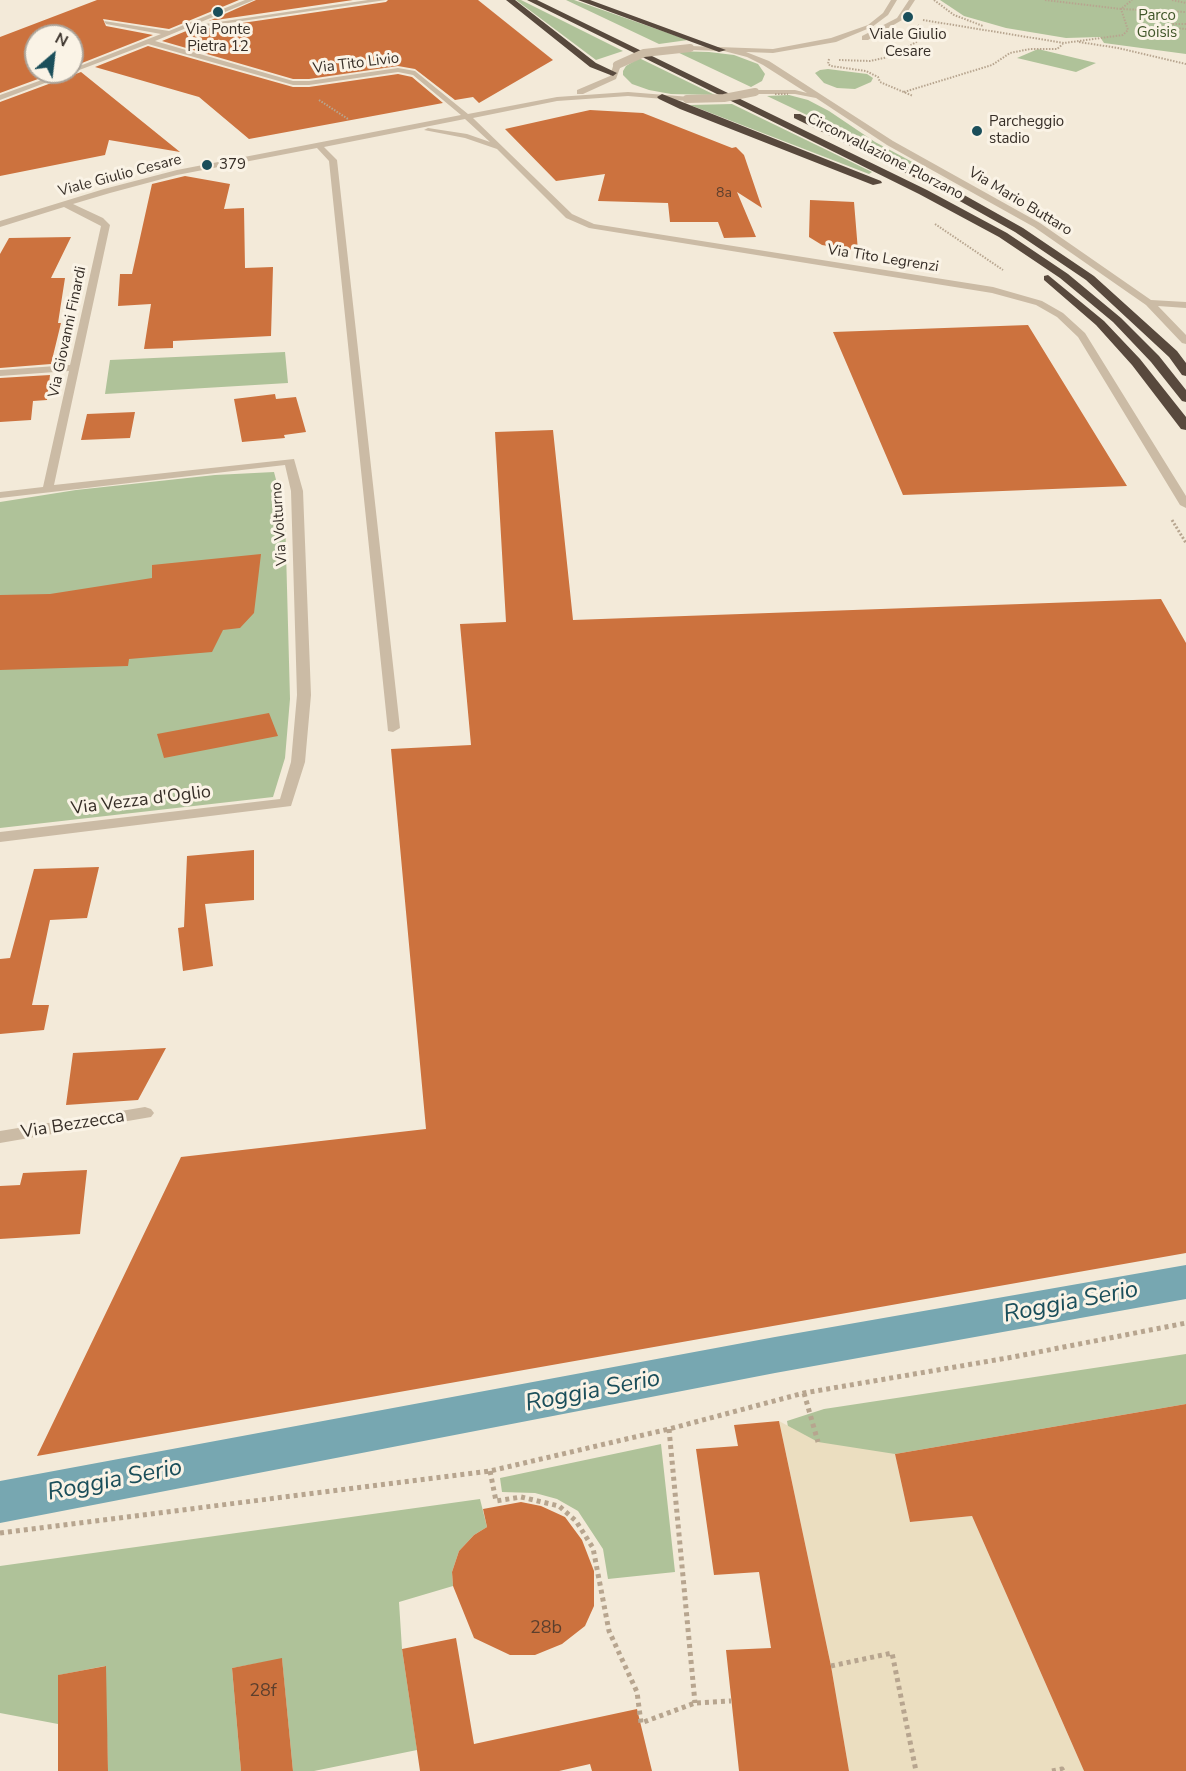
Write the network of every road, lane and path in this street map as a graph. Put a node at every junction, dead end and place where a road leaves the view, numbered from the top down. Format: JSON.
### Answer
{"nodes":[{"id":1,"x":250,"y":0,"type":"edge"},
{"id":2,"x":383,"y":0,"type":"edge"},
{"id":3,"x":510,"y":0,"type":"edge"},
{"id":4,"x":531,"y":0,"type":"edge"},
{"id":5,"x":582,"y":0,"type":"edge"},
{"id":6,"x":894,"y":0,"type":"edge"},
{"id":7,"x":912,"y":0,"type":"edge"},
{"id":8,"x":934,"y":0,"type":"edge"},
{"id":9,"x":1045,"y":0,"type":"edge"},
{"id":10,"x":1132,"y":0,"type":"edge"},
{"id":11,"x":1172,"y":0,"type":"edge"},
{"id":12,"x":1186,"y":3,"type":"edge"},
{"id":13,"x":1120,"y":9,"type":"junction"},
{"id":14,"x":1186,"y":12,"type":"edge"},
{"id":15,"x":106,"y":22,"type":"dead end"},
{"id":16,"x":1185,"y":24,"type":"edge"},
{"id":17,"x":193,"y":25,"type":"junction"},
{"id":18,"x":1164,"y":29,"type":"junction"},
{"id":19,"x":1184,"y":29,"type":"edge"},
{"id":20,"x":171,"y":33,"type":"junction"},
{"id":21,"x":1068,"y":41,"type":"junction"},
{"id":22,"x":149,"y":42,"type":"junction"},
{"id":23,"x":643,"y":42,"type":"dead end"},
{"id":24,"x":1064,"y":43,"type":"junction"},
{"id":25,"x":724,"y":50,"type":"junction"},
{"id":26,"x":803,"y":55,"type":"dead end"},
{"id":27,"x":675,"y":57,"type":"dead end"},
{"id":28,"x":784,"y":62,"type":"dead end"},
{"id":29,"x":1186,"y":63,"type":"edge"},
{"id":30,"x":84,"y":67,"type":"edge"},
{"id":31,"x":616,"y":74,"type":"junction"},
{"id":32,"x":774,"y":75,"type":"junction"},
{"id":33,"x":38,"y":84,"type":"edge"},
{"id":34,"x":304,"y":84,"type":"junction"},
{"id":35,"x":628,"y":87,"type":"dead end"},
{"id":36,"x":738,"y":88,"type":"dead end"},
{"id":37,"x":755,"y":92,"type":"junction"},
{"id":38,"x":903,"y":92,"type":"junction"},
{"id":39,"x":659,"y":96,"type":"junction"},
{"id":40,"x":913,"y":96,"type":"dead end"},
{"id":41,"x":0,"y":98,"type":"edge"},
{"id":42,"x":557,"y":99,"type":"junction"},
{"id":43,"x":828,"y":102,"type":"junction"},
{"id":44,"x":770,"y":103,"type":"dead end"},
{"id":45,"x":790,"y":113,"type":"dead end"},
{"id":46,"x":468,"y":117,"type":"junction"},
{"id":47,"x":400,"y":130,"type":"junction"},
{"id":48,"x":372,"y":136,"type":"junction"},
{"id":49,"x":320,"y":146,"type":"junction"},
{"id":50,"x":500,"y":150,"type":"junction"},
{"id":51,"x":66,"y":204,"type":"junction"},
{"id":52,"x":0,"y":225,"type":"edge"},
{"id":53,"x":1149,"y":303,"type":"junction"},
{"id":54,"x":1186,"y":305,"type":"edge"},
{"id":55,"x":1186,"y":341,"type":"edge"},
{"id":56,"x":75,"y":368,"type":"junction"},
{"id":57,"x":1186,"y":372,"type":"edge"},
{"id":58,"x":0,"y":373,"type":"edge"},
{"id":59,"x":1186,"y":398,"type":"edge"},
{"id":60,"x":1186,"y":426,"type":"edge"},
{"id":61,"x":48,"y":489,"type":"junction"},
{"id":62,"x":0,"y":495,"type":"edge"},
{"id":63,"x":1186,"y":505,"type":"edge"},
{"id":64,"x":1167,"y":511,"type":"dead end"},
{"id":65,"x":1186,"y":543,"type":"edge"},
{"id":66,"x":393,"y":728,"type":"dead end"},
{"id":67,"x":286,"y":803,"type":"joint"},
{"id":68,"x":0,"y":837,"type":"edge"},
{"id":69,"x":146,"y":1113,"type":"dead end"},
{"id":70,"x":0,"y":1137,"type":"edge"},
{"id":71,"x":1186,"y":1323,"type":"edge"},
{"id":72,"x":804,"y":1393,"type":"junction"},
{"id":73,"x":669,"y":1429,"type":"junction"},
{"id":74,"x":818,"y":1442,"type":"dead end"},
{"id":75,"x":490,"y":1472,"type":"junction"},
{"id":76,"x":0,"y":1533,"type":"edge"},
{"id":77,"x":831,"y":1666,"type":"dead end"},
{"id":78,"x":731,"y":1701,"type":"dead end"},
{"id":79,"x":695,"y":1703,"type":"junction"},
{"id":80,"x":916,"y":1771,"type":"edge"},
{"id":81,"x":1052,"y":1771,"type":"edge"},
{"id":82,"x":1063,"y":1771,"type":"edge"}],
"edges":[{"from":1,"to":17,"type":"street"},
{"from":2,"to":17,"type":"street"},
{"from":3,"to":31,"type":"highway"},
{"from":4,"to":59,"type":"highway","name":"Circonvallazione Plorzano"},
{"from":5,"to":25,"type":"highway"},
{"from":6,"to":25,"type":"street","name":"Viale Giulio Cesare"},
{"from":7,"to":26,"type":"street"},
{"from":8,"to":21,"type":"path"},
{"from":9,"to":13,"type":"path"},
{"from":10,"to":13,"type":"path"},
{"from":11,"to":12,"type":"path"},
{"from":13,"to":14,"type":"path"},
{"from":13,"to":21,"type":"path"},
{"from":15,"to":20,"type":"street"},
{"from":16,"to":18,"type":"path"},
{"from":16,"to":19,"type":"path"},
{"from":17,"to":20,"type":"street"},
{"from":18,"to":18,"type":"path"},
{"from":18,"to":19,"type":"path"},
{"from":20,"to":22,"type":"street"},
{"from":21,"to":24,"type":"path"},
{"from":21,"to":29,"type":"path"},
{"from":22,"to":30,"type":"street"},
{"from":22,"to":34,"type":"street","name":"Via Tito Livio"},
{"from":23,"to":27,"type":"highway"},
{"from":24,"to":38,"type":"path"},
{"from":24,"to":38,"type":"path"},
{"from":25,"to":31,"type":"street","name":"Viale Giulio Cesare","bridge":true},
{"from":25,"to":32,"type":"street","name":"Viale Giulio Cesare"},
{"from":28,"to":32,"type":"street","name":"Viale Giulio Cesare"},
{"from":31,"to":42,"type":"street","name":"Viale Giulio Cesare"},
{"from":32,"to":37,"type":"street","name":"Viale Giulio Cesare"},
{"from":32,"to":43,"type":"street","name":"Via Mario Buttaro"},
{"from":33,"to":41,"type":"street"},
{"from":34,"to":46,"type":"street","name":"Via Tito Livio"},
{"from":34,"to":48,"type":"path","name":"Via Tito Livio"},
{"from":35,"to":39,"type":"street","name":"Viale Giulio Cesare"},
{"from":36,"to":44,"type":"highway"},
{"from":37,"to":39,"type":"street","name":"Viale Giulio Cesare","bridge":true},
{"from":37,"to":43,"type":"street","name":"Via Mario Buttaro","bridge":true},
{"from":38,"to":40,"type":"path"},
{"from":39,"to":42,"type":"street","name":"Viale Giulio Cesare"},
{"from":39,"to":60,"type":"highway"},
{"from":42,"to":46,"type":"street","name":"Viale Giulio Cesare"},
{"from":43,"to":53,"type":"street","name":"Via Mario Buttaro"},
{"from":45,"to":57,"type":"highway","name":"Circonvallazione Plorzano"},
{"from":46,"to":47,"type":"street","name":"Viale Giulio Cesare"},
{"from":46,"to":50,"type":"street","name":"Via Tito Legrenzi"},
{"from":47,"to":48,"type":"street","name":"Viale Giulio Cesare"},
{"from":47,"to":50,"type":"street","name":"Via Tito Legrenzi"},
{"from":48,"to":49,"type":"street","name":"Viale Giulio Cesare"},
{"from":49,"to":51,"type":"street","name":"Viale Giulio Cesare"},
{"from":49,"to":66,"type":"street"},
{"from":50,"to":63,"type":"street","name":"Via Tito Legrenzi"},
{"from":51,"to":52,"type":"street","name":"Viale Giulio Cesare"},
{"from":51,"to":56,"type":"street","name":"Via Giovanni Finardi"},
{"from":53,"to":54,"type":"street"},
{"from":53,"to":55,"type":"street","name":"Via Mario Buttaro"},
{"from":56,"to":58,"type":"street"},
{"from":56,"to":61,"type":"street","name":"Via Giovanni Finardi"},
{"from":61,"to":62,"type":"street","name":"Via Volturno"},
{"from":61,"to":67,"type":"street","name":"Via Volturno"},
{"from":64,"to":65,"type":"path"},
{"from":67,"to":68,"type":"street","name":"Via Vezza d'Oglio"},
{"from":69,"to":70,"type":"street","name":"Via Bezzecca"},
{"from":71,"to":72,"type":"path"},
{"from":72,"to":73,"type":"path"},
{"from":72,"to":74,"type":"path"},
{"from":73,"to":75,"type":"path"},
{"from":73,"to":79,"type":"path"},
{"from":75,"to":76,"type":"path"},
{"from":75,"to":79,"type":"path"},
{"from":77,"to":80,"type":"path"},
{"from":78,"to":79,"type":"path"},
{"from":81,"to":82,"type":"path"}]}
